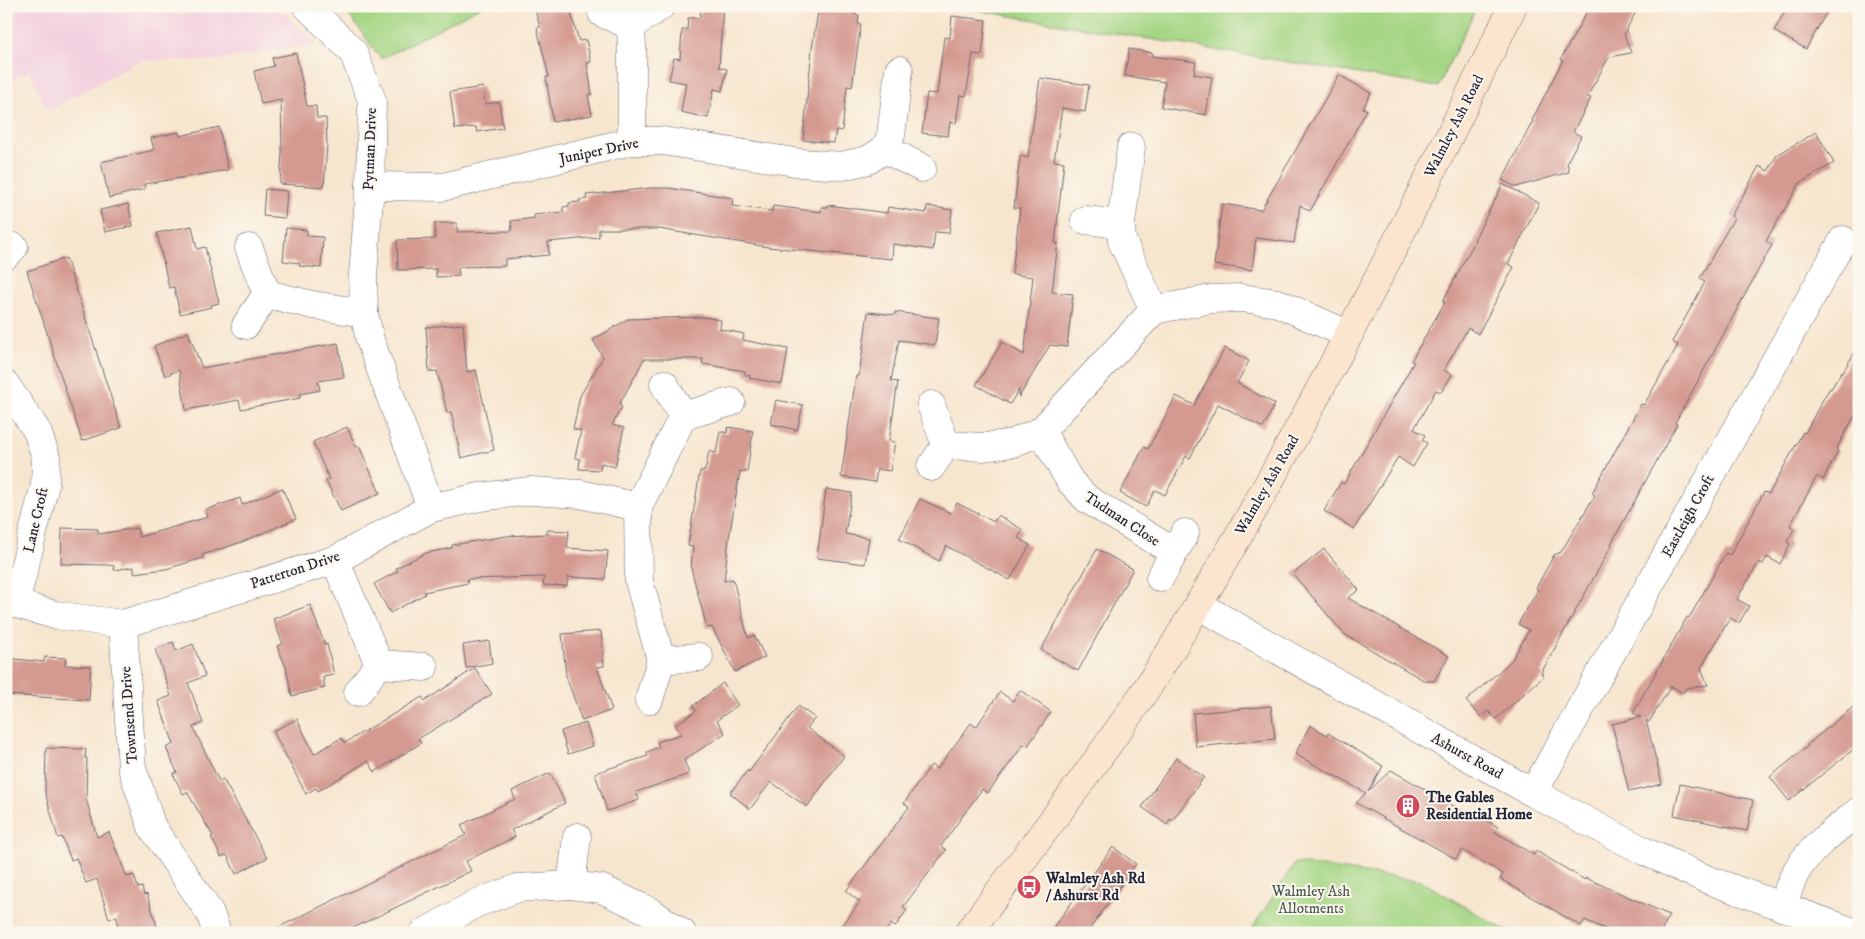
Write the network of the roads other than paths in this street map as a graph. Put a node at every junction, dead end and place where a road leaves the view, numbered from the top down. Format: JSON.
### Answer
{"nodes":[{"id":1,"x":307,"y":6,"type":"edge"},
{"id":2,"x":661,"y":6,"type":"edge"},
{"id":3,"x":1513,"y":6,"type":"edge"},
{"id":4,"x":602,"y":14,"type":"dead end"},
{"id":5,"x":631,"y":26,"type":"junction"},
{"id":6,"x":899,"y":70,"type":"dead end"},
{"id":7,"x":632,"y":141,"type":"junction"},
{"id":8,"x":1131,"y":148,"type":"dead end"},
{"id":9,"x":885,"y":149,"type":"junction"},
{"id":10,"x":922,"y":168,"type":"dead end"},
{"id":11,"x":370,"y":186,"type":"junction"},
{"id":12,"x":1085,"y":220,"type":"dead end"},
{"id":13,"x":1121,"y":224,"type":"junction"},
{"id":14,"x":1843,"y":240,"type":"dead end"},
{"id":15,"x":250,"y":248,"type":"dead end"},
{"id":16,"x":267,"y":294,"type":"junction"},
{"id":17,"x":1154,"y":310,"type":"junction"},
{"id":18,"x":364,"y":313,"type":"junction"},
{"id":19,"x":246,"y":325,"type":"dead end"},
{"id":20,"x":1349,"y":335,"type":"junction"},
{"id":21,"x":664,"y":384,"type":"dead end"},
{"id":22,"x":6,"y":385,"type":"edge"},
{"id":23,"x":731,"y":402,"type":"dead end"},
{"id":24,"x":931,"y":405,"type":"dead end"},
{"id":25,"x":683,"y":416,"type":"junction"},
{"id":26,"x":1041,"y":431,"type":"junction"},
{"id":27,"x":946,"y":445,"type":"junction"},
{"id":28,"x":931,"y":467,"type":"dead end"},
{"id":29,"x":638,"y":507,"type":"junction"},
{"id":30,"x":431,"y":508,"type":"junction"},
{"id":31,"x":334,"y":560,"type":"junction"},
{"id":32,"x":1160,"y":578,"type":"dead end"},
{"id":33,"x":11,"y":602,"type":"edge"},
{"id":34,"x":1198,"y":605,"type":"junction"},
{"id":35,"x":123,"y":624,"type":"junction"},
{"id":36,"x":699,"y":657,"type":"dead end"},
{"id":37,"x":661,"y":660,"type":"junction"},
{"id":38,"x":379,"y":664,"type":"junction"},
{"id":39,"x":424,"y":667,"type":"dead end"},
{"id":40,"x":358,"y":692,"type":"dead end"},
{"id":41,"x":649,"y":700,"type":"dead end"},
{"id":42,"x":1533,"y":793,"type":"junction"},
{"id":43,"x":1859,"y":811,"type":"edge"},
{"id":44,"x":577,"y":837,"type":"dead end"},
{"id":45,"x":571,"y":885,"type":"junction"},
{"id":46,"x":1782,"y":907,"type":"junction"},
{"id":47,"x":216,"y":933,"type":"edge"},
{"id":48,"x":424,"y":933,"type":"edge"},
{"id":49,"x":682,"y":933,"type":"edge"},
{"id":50,"x":968,"y":933,"type":"edge"},
{"id":51,"x":1856,"y":933,"type":"edge"}],
"edges":[{"from":1,"to":11,"type":"street","name":"Pytman Drive"},
{"from":2,"to":5,"type":"street"},
{"from":3,"to":20,"type":"street","name":"Walmley Ash Road"},
{"from":4,"to":5,"type":"street"},
{"from":5,"to":7,"type":"street"},
{"from":6,"to":9,"type":"street"},
{"from":7,"to":9,"type":"street","name":"Juniper Drive"},
{"from":7,"to":11,"type":"street","name":"Juniper Drive"},
{"from":8,"to":13,"type":"street"},
{"from":9,"to":10,"type":"street"},
{"from":11,"to":18,"type":"street","name":"Pytman Drive"},
{"from":12,"to":13,"type":"street"},
{"from":13,"to":17,"type":"street"},
{"from":14,"to":42,"type":"street","name":"Eastleigh Croft"},
{"from":15,"to":16,"type":"street"},
{"from":16,"to":18,"type":"street"},
{"from":16,"to":19,"type":"street"},
{"from":17,"to":20,"type":"street"},
{"from":17,"to":26,"type":"street"},
{"from":18,"to":30,"type":"street","name":"Pytman Drive"},
{"from":20,"to":34,"type":"street","name":"Walmley Ash Road"},
{"from":21,"to":25,"type":"street"},
{"from":22,"to":33,"type":"street","name":"Lane Croft"},
{"from":23,"to":25,"type":"street"},
{"from":24,"to":27,"type":"street"},
{"from":25,"to":29,"type":"street"},
{"from":26,"to":27,"type":"street"},
{"from":26,"to":32,"type":"street","name":"Tudman Close"},
{"from":27,"to":28,"type":"street"},
{"from":29,"to":30,"type":"street","name":"Patterton Drive"},
{"from":29,"to":37,"type":"street"},
{"from":30,"to":31,"type":"street","name":"Patterton Drive"},
{"from":31,"to":35,"type":"street","name":"Patterton Drive"},
{"from":31,"to":38,"type":"street"},
{"from":33,"to":35,"type":"street","name":"Patterton Drive"},
{"from":34,"to":42,"type":"street","name":"Ashurst Road"},
{"from":34,"to":50,"type":"street","name":"Walmley Ash Road"},
{"from":35,"to":47,"type":"street","name":"Townsend Drive"},
{"from":36,"to":37,"type":"street"},
{"from":37,"to":41,"type":"street"},
{"from":38,"to":39,"type":"street"},
{"from":38,"to":40,"type":"street"},
{"from":42,"to":46,"type":"street","name":"Ashurst Road"},
{"from":43,"to":46,"type":"street"},
{"from":44,"to":45,"type":"street"},
{"from":45,"to":48,"type":"street"},
{"from":45,"to":49,"type":"street"},
{"from":46,"to":51,"type":"street","name":"Ashurst Road"}]}
